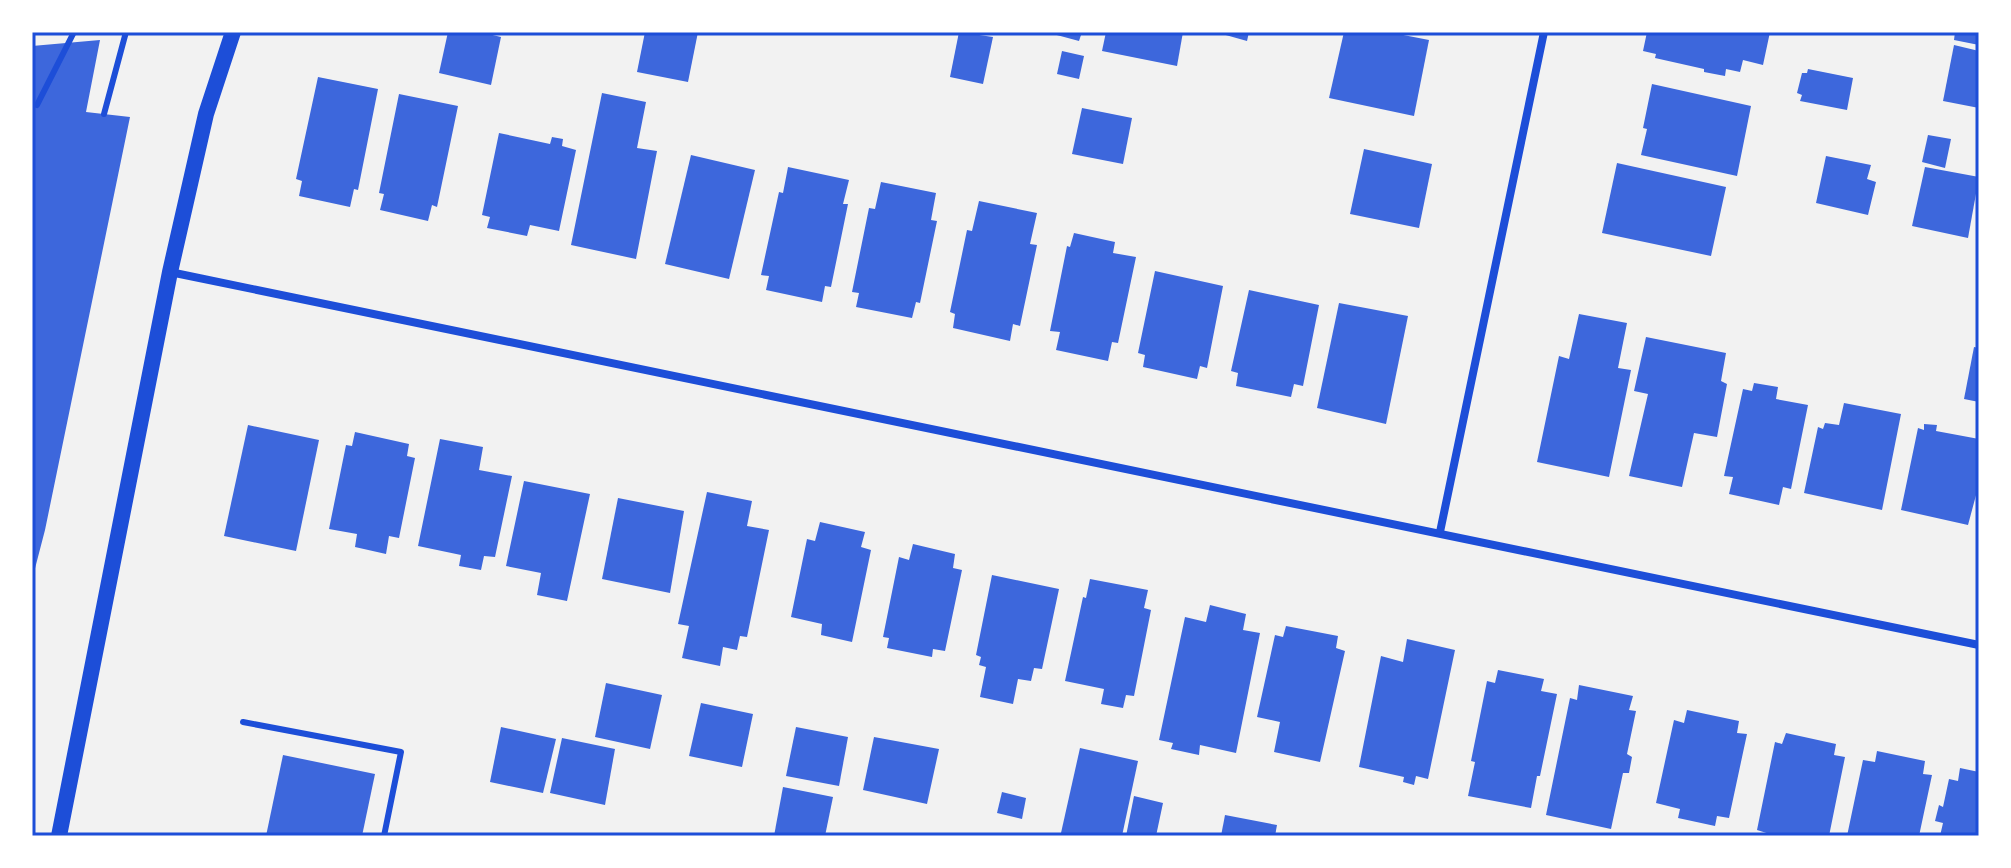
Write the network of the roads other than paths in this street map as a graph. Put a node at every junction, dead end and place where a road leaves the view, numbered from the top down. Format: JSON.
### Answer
{"nodes":[{"id":1,"x":74,"y":32,"type":"edge"},
{"id":2,"x":126,"y":32,"type":"edge"},
{"id":3,"x":233,"y":32,"type":"edge"},
{"id":4,"x":1544,"y":32,"type":"edge"},
{"id":5,"x":37,"y":105,"type":"dead end"},
{"id":6,"x":104,"y":114,"type":"dead end"},
{"id":7,"x":170,"y":272,"type":"junction"},
{"id":8,"x":1440,"y":532,"type":"junction"},
{"id":9,"x":1979,"y":645,"type":"edge"},
{"id":10,"x":243,"y":722,"type":"dead end"},
{"id":11,"x":59,"y":836,"type":"edge"},
{"id":12,"x":384,"y":836,"type":"edge"}],
"edges":[{"from":1,"to":5,"type":"lane"},
{"from":2,"to":6,"type":"lane"},
{"from":3,"to":7,"type":"main road"},
{"from":4,"to":8,"type":"street"},
{"from":7,"to":8,"type":"street"},
{"from":7,"to":11,"type":"main road"},
{"from":8,"to":9,"type":"street"},
{"from":10,"to":12,"type":"lane"}]}
